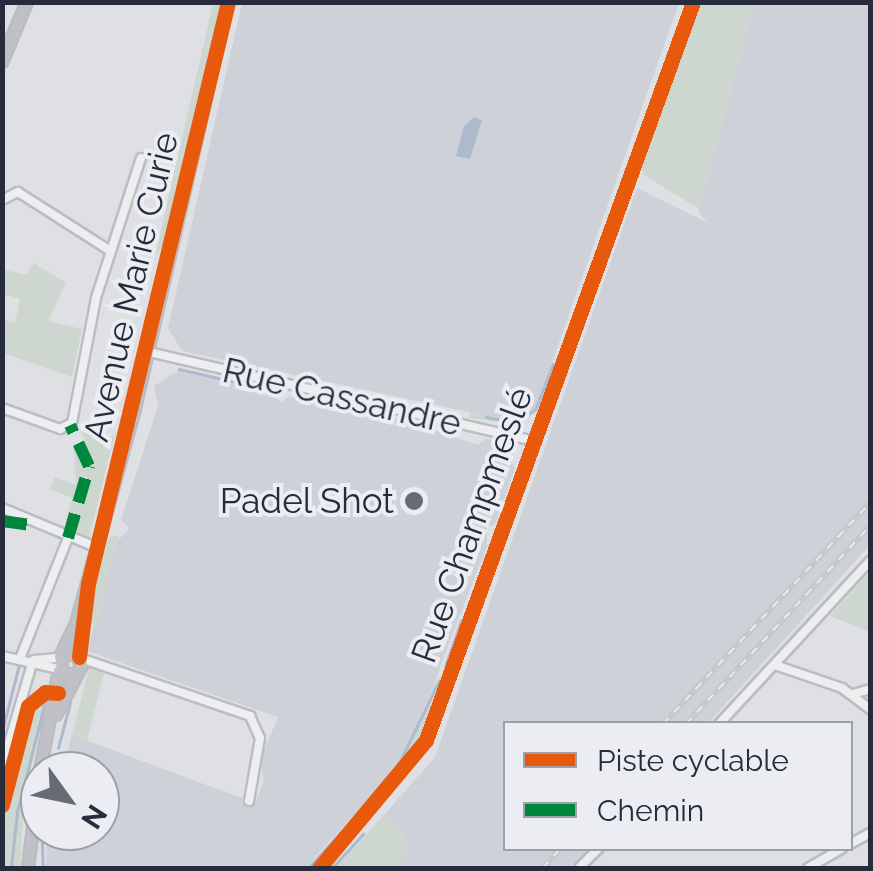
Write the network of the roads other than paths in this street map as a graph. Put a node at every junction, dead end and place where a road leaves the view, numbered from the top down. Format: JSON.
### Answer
{"nodes":[{"id":1,"x":27,"y":2,"type":"edge"},
{"id":2,"x":228,"y":2,"type":"edge"},
{"id":3,"x":693,"y":2,"type":"edge"},
{"id":4,"x":2,"y":62,"type":"edge"},
{"id":5,"x":142,"y":158,"type":"dead end"},
{"id":6,"x":2,"y":200,"type":"edge"},
{"id":7,"x":109,"y":250,"type":"junction"},
{"id":8,"x":148,"y":352,"type":"junction"},
{"id":9,"x":2,"y":408,"type":"edge"},
{"id":10,"x":535,"y":442,"type":"junction"},
{"id":11,"x":2,"y":508,"type":"edge"},
{"id":12,"x":68,"y":538,"type":"junction"},
{"id":13,"x":98,"y":548,"type":"junction"},
{"id":14,"x":870,"y":561,"type":"edge"},
{"id":15,"x":88,"y":584,"type":"junction"},
{"id":16,"x":2,"y":656,"type":"edge"},
{"id":17,"x":21,"y":656,"type":"junction"},
{"id":18,"x":33,"y":660,"type":"junction"},
{"id":19,"x":82,"y":663,"type":"junction"},
{"id":20,"x":59,"y":664,"type":"junction"},
{"id":21,"x":775,"y":664,"type":"junction"},
{"id":22,"x":870,"y":688,"type":"edge"},
{"id":23,"x":854,"y":694,"type":"junction"},
{"id":24,"x":870,"y":709,"type":"edge"},
{"id":25,"x":56,"y":715,"type":"junction"},
{"id":26,"x":722,"y":721,"type":"edge"},
{"id":27,"x":46,"y":751,"type":"edge"},
{"id":28,"x":2,"y":766,"type":"edge"},
{"id":29,"x":249,"y":801,"type":"dead end"},
{"id":30,"x":837,"y":851,"type":"edge"},
{"id":31,"x":319,"y":868,"type":"edge"},
{"id":32,"x":808,"y":868,"type":"edge"}],
"edges":[{"from":1,"to":4,"type":"main road"},
{"from":2,"to":8,"type":"main road","name":"Avenue Marie Curie"},
{"from":3,"to":10,"type":"street","name":"Rue Champmeslé"},
{"from":5,"to":7,"type":"street"},
{"from":6,"to":7,"type":"street"},
{"from":7,"to":9,"type":"street"},
{"from":8,"to":10,"type":"street","name":"Rue Cassandre"},
{"from":8,"to":13,"type":"main road","name":"Avenue Marie Curie"},
{"from":10,"to":31,"type":"street","name":"Rue Champmeslé"},
{"from":11,"to":12,"type":"street"},
{"from":12,"to":13,"type":"street"},
{"from":12,"to":17,"type":"street"},
{"from":13,"to":15,"type":"main road","name":"Avenue Marie Curie"},
{"from":14,"to":21,"type":"street"},
{"from":15,"to":19,"type":"main road","name":"Avenue Marie Curie"},
{"from":15,"to":20,"type":"main road","name":"Avenue Marie Curie"},
{"from":16,"to":17,"type":"street"},
{"from":17,"to":18,"type":"street"},
{"from":18,"to":20,"type":"street"},
{"from":18,"to":28,"type":"street"},
{"from":19,"to":20,"type":"main road"},
{"from":19,"to":20,"type":"main road"},
{"from":19,"to":25,"type":"main road","name":"Avenue Marie Curie"},
{"from":19,"to":29,"type":"street"},
{"from":20,"to":25,"type":"main road","name":"Avenue Marie Curie"},
{"from":21,"to":23,"type":"street"},
{"from":21,"to":26,"type":"street"},
{"from":22,"to":23,"type":"street"},
{"from":23,"to":24,"type":"street"},
{"from":25,"to":27,"type":"main road","name":"Avenue Marie Curie"},
{"from":30,"to":32,"type":"street"}]}
